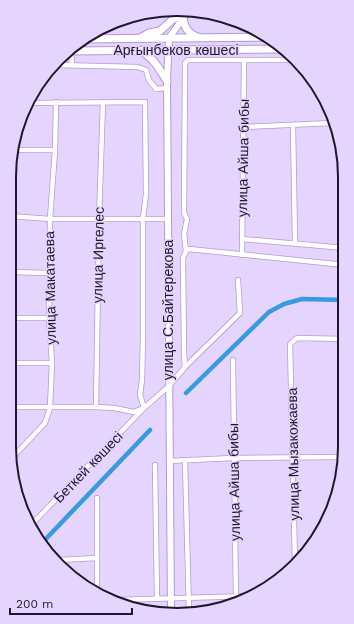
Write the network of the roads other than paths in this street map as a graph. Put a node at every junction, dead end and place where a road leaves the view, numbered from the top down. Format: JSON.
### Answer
{"nodes":[{"id":1,"x":180,"y":16,"type":"edge"},
{"id":2,"x":185,"y":16,"type":"edge"},
{"id":3,"x":183,"y":19,"type":"junction"},
{"id":4,"x":256,"y":37,"type":"edge"},
{"id":5,"x":139,"y":38,"type":"junction"},
{"id":6,"x":169,"y":38,"type":"junction"},
{"id":7,"x":200,"y":38,"type":"junction"},
{"id":8,"x":94,"y":40,"type":"edge"},
{"id":9,"x":275,"y":49,"type":"edge"},
{"id":10,"x":139,"y":50,"type":"junction"},
{"id":11,"x":168,"y":50,"type":"junction"},
{"id":12,"x":77,"y":51,"type":"edge"},
{"id":13,"x":71,"y":56,"type":"edge"},
{"id":14,"x":244,"y":60,"type":"junction"},
{"id":15,"x":288,"y":60,"type":"edge"},
{"id":16,"x":61,"y":65,"type":"edge"},
{"id":17,"x":72,"y":65,"type":"junction"},
{"id":18,"x":167,"y":84,"type":"junction"},
{"id":19,"x":56,"y":102,"type":"junction"},
{"id":20,"x":103,"y":102,"type":"junction"},
{"id":21,"x":35,"y":103,"type":"edge"},
{"id":22,"x":328,"y":123,"type":"edge"},
{"id":23,"x":293,"y":125,"type":"junction"},
{"id":24,"x":244,"y":127,"type":"junction"},
{"id":25,"x":18,"y":150,"type":"edge"},
{"id":26,"x":55,"y":150,"type":"junction"},
{"id":27,"x":16,"y":217,"type":"edge"},
{"id":28,"x":143,"y":218,"type":"junction"},
{"id":29,"x":50,"y":219,"type":"junction"},
{"id":30,"x":98,"y":219,"type":"junction"},
{"id":31,"x":168,"y":219,"type":"junction"},
{"id":32,"x":242,"y":239,"type":"junction"},
{"id":33,"x":295,"y":243,"type":"junction"},
{"id":34,"x":338,"y":247,"type":"edge"},
{"id":35,"x":186,"y":251,"type":"junction"},
{"id":36,"x":242,"y":255,"type":"junction"},
{"id":37,"x":338,"y":264,"type":"edge"},
{"id":38,"x":16,"y":272,"type":"edge"},
{"id":39,"x":49,"y":272,"type":"junction"},
{"id":40,"x":238,"y":280,"type":"dead end"},
{"id":41,"x":16,"y":318,"type":"edge"},
{"id":42,"x":49,"y":318,"type":"junction"},
{"id":43,"x":338,"y":339,"type":"edge"},
{"id":44,"x":233,"y":360,"type":"dead end"},
{"id":45,"x":16,"y":363,"type":"edge"},
{"id":46,"x":52,"y":363,"type":"junction"},
{"id":47,"x":185,"y":367,"type":"junction"},
{"id":48,"x":169,"y":386,"type":"junction"},
{"id":49,"x":16,"y":407,"type":"edge"},
{"id":50,"x":96,"y":407,"type":"junction"},
{"id":51,"x":50,"y":408,"type":"junction"},
{"id":52,"x":144,"y":408,"type":"junction"},
{"id":53,"x":16,"y":454,"type":"edge"},
{"id":54,"x":293,"y":457,"type":"junction"},
{"id":55,"x":338,"y":457,"type":"edge"},
{"id":56,"x":233,"y":458,"type":"junction"},
{"id":57,"x":185,"y":460,"type":"junction"},
{"id":58,"x":169,"y":461,"type":"junction"},
{"id":59,"x":155,"y":465,"type":"dead end"},
{"id":60,"x":97,"y":498,"type":"dead end"},
{"id":61,"x":35,"y":521,"type":"edge"},
{"id":62,"x":295,"y":557,"type":"edge"},
{"id":63,"x":97,"y":558,"type":"junction"},
{"id":64,"x":62,"y":560,"type":"edge"},
{"id":65,"x":97,"y":586,"type":"edge"},
{"id":66,"x":236,"y":596,"type":"joint"},
{"id":67,"x":189,"y":597,"type":"junction"},
{"id":68,"x":157,"y":598,"type":"junction"},
{"id":69,"x":171,"y":598,"type":"junction"},
{"id":70,"x":131,"y":601,"type":"edge"},
{"id":71,"x":171,"y":608,"type":"edge"},
{"id":72,"x":189,"y":608,"type":"edge"}],
"edges":[{"from":1,"to":5,"type":"main road"},
{"from":2,"to":3,"type":"main road"},
{"from":3,"to":6,"type":"main road"},
{"from":3,"to":7,"type":"main road"},
{"from":4,"to":7,"type":"main road","name":"Арғынбеков көшесі"},
{"from":5,"to":6,"type":"main road","name":"Арғынбеков көшесі"},
{"from":5,"to":8,"type":"main road","name":"Арғынбеков көшесі"},
{"from":6,"to":7,"type":"main road","name":"Арғынбеков көшесі"},
{"from":6,"to":11,"type":"main road","name":"улица С.Байтерекова"},
{"from":9,"to":11,"type":"main road","name":"Арғынбеков көшесі"},
{"from":10,"to":11,"type":"main road","name":"Арғынбеков көшесі"},
{"from":10,"to":12,"type":"main road","name":"Арғынбеков көшесі"},
{"from":10,"to":18,"type":"main road"},
{"from":11,"to":18,"type":"main road","name":"улица С.Байтерекова"},
{"from":13,"to":17,"type":"street"},
{"from":14,"to":15,"type":"street"},
{"from":14,"to":24,"type":"street","name":"улица Айша бибы"},
{"from":14,"to":35,"type":"street"},
{"from":16,"to":17,"type":"street"},
{"from":17,"to":18,"type":"street"},
{"from":18,"to":31,"type":"main road","name":"улица С.Байтерекова"},
{"from":19,"to":20,"type":"street"},
{"from":19,"to":21,"type":"street"},
{"from":19,"to":26,"type":"street","name":"улица Макатаева"},
{"from":20,"to":28,"type":"street"},
{"from":20,"to":30,"type":"street","name":"улица Иргелес"},
{"from":22,"to":23,"type":"street"},
{"from":23,"to":24,"type":"street"},
{"from":23,"to":33,"type":"street"},
{"from":24,"to":32,"type":"street","name":"улица Айша бибы"},
{"from":25,"to":26,"type":"street"},
{"from":26,"to":29,"type":"street","name":"улица Макатаева"},
{"from":27,"to":29,"type":"street"},
{"from":28,"to":30,"type":"street"},
{"from":28,"to":31,"type":"street"},
{"from":28,"to":52,"type":"street"},
{"from":29,"to":30,"type":"street"},
{"from":29,"to":39,"type":"street","name":"улица Макатаева"},
{"from":30,"to":50,"type":"street","name":"улица Иргелес"},
{"from":31,"to":48,"type":"main road","name":"улица С.Байтерекова"},
{"from":32,"to":33,"type":"street"},
{"from":32,"to":36,"type":"street","name":"улица Айша бибы"},
{"from":33,"to":34,"type":"street"},
{"from":35,"to":36,"type":"street"},
{"from":35,"to":47,"type":"street"},
{"from":36,"to":37,"type":"street"},
{"from":38,"to":39,"type":"street"},
{"from":39,"to":42,"type":"street","name":"улица Макатаева"},
{"from":40,"to":47,"type":"street","name":"Беткей көшесі"},
{"from":41,"to":42,"type":"street"},
{"from":42,"to":46,"type":"street","name":"улица Макатаева"},
{"from":43,"to":54,"type":"street","name":"улица Мызакожаева"},
{"from":44,"to":56,"type":"street","name":"улица Айша бибы"},
{"from":45,"to":46,"type":"street"},
{"from":46,"to":51,"type":"street","name":"улица Макатаева"},
{"from":47,"to":48,"type":"street","name":"Беткей көшесі"},
{"from":48,"to":52,"type":"street","name":"Беткей көшесі"},
{"from":48,"to":58,"type":"main road","name":"улица С.Байтерекова"},
{"from":49,"to":51,"type":"street"},
{"from":50,"to":51,"type":"street"},
{"from":50,"to":52,"type":"street"},
{"from":51,"to":53,"type":"street","name":"улица Макатаева"},
{"from":52,"to":61,"type":"street","name":"Беткей көшесі"},
{"from":54,"to":55,"type":"street"},
{"from":54,"to":56,"type":"street"},
{"from":54,"to":62,"type":"street","name":"улица Мызакожаева"},
{"from":56,"to":57,"type":"street"},
{"from":56,"to":66,"type":"street","name":"улица Айша бибы"},
{"from":57,"to":58,"type":"street"},
{"from":57,"to":67,"type":"street"},
{"from":58,"to":69,"type":"main road","name":"улица С.Байтерекова"},
{"from":59,"to":68,"type":"street"},
{"from":60,"to":63,"type":"street"},
{"from":63,"to":64,"type":"street"},
{"from":63,"to":65,"type":"street"},
{"from":66,"to":67,"type":"street"},
{"from":67,"to":69,"type":"street"},
{"from":67,"to":72,"type":"street"},
{"from":68,"to":69,"type":"street"},
{"from":68,"to":70,"type":"street"},
{"from":69,"to":71,"type":"main road","name":"улица С.Байтерекова"}]}
